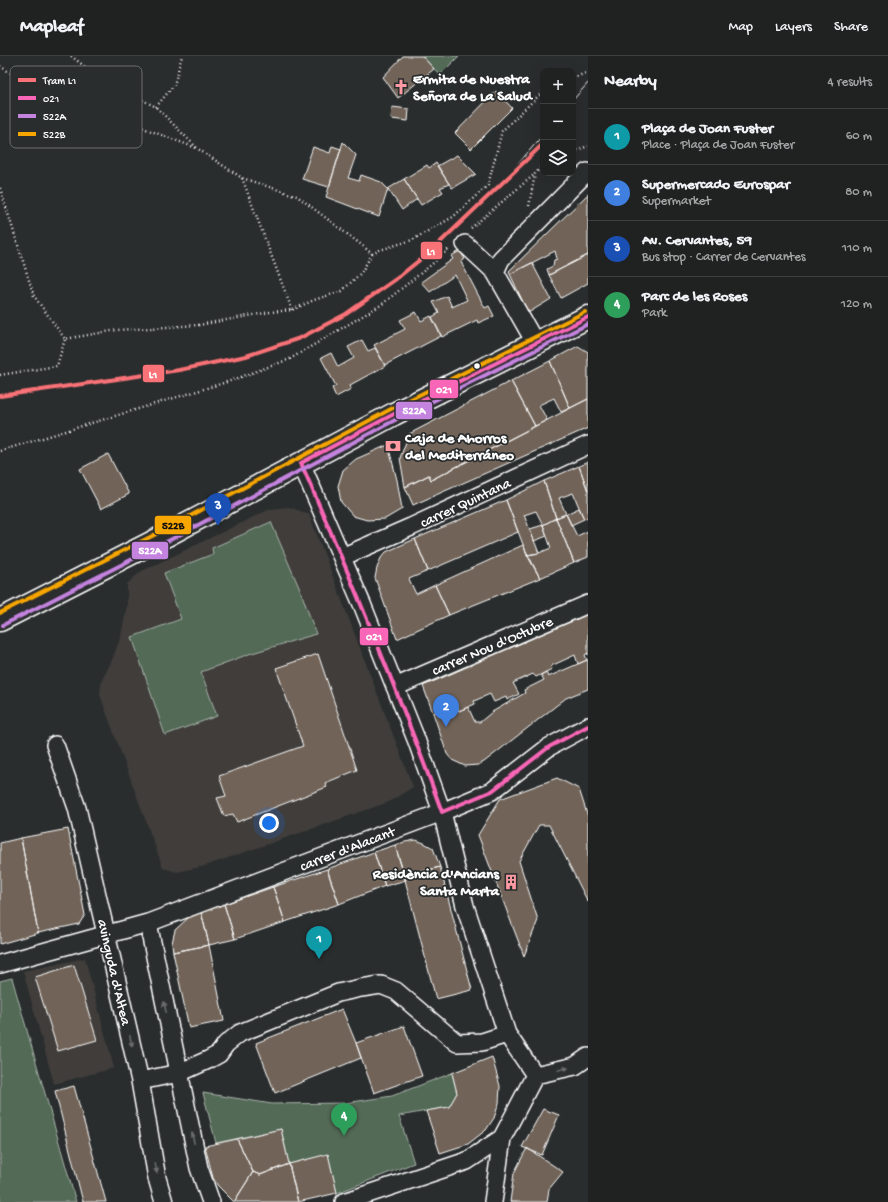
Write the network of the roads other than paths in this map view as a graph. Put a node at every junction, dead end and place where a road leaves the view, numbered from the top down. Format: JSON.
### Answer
{"nodes":[{"id":1,"x":587,"y":172,"type":"edge"},
{"id":2,"x":459,"y":244,"type":"road end"},
{"id":3,"x":495,"y":272,"type":"junction"},
{"id":4,"x":588,"y":317,"type":"edge"},
{"id":5,"x":536,"y":344,"type":"junction"},
{"id":6,"x":588,"y":445,"type":"edge"},
{"id":7,"x":301,"y":463,"type":"junction"},
{"id":8,"x":342,"y":557,"type":"junction"},
{"id":9,"x":588,"y":604,"type":"edge"},
{"id":10,"x":0,"y":620,"type":"edge"},
{"id":11,"x":395,"y":687,"type":"junction"},
{"id":12,"x":588,"y":726,"type":"edge"},
{"id":13,"x":55,"y":745,"type":"dead end"},
{"id":14,"x":442,"y":812,"type":"junction"},
{"id":15,"x":148,"y":923,"type":"junction"},
{"id":16,"x":99,"y":937,"type":"junction"},
{"id":17,"x":0,"y":964,"type":"edge"},
{"id":18,"x":507,"y":1034,"type":"junction"},
{"id":19,"x":588,"y":1057,"type":"edge"},
{"id":20,"x":179,"y":1073,"type":"junction"},
{"id":21,"x":535,"y":1075,"type":"junction"},
{"id":22,"x":140,"y":1081,"type":"junction"},
{"id":23,"x":502,"y":1138,"type":"junction"},
{"id":24,"x":164,"y":1202,"type":"edge"},
{"id":25,"x":211,"y":1202,"type":"edge"},
{"id":26,"x":344,"y":1202,"type":"edge"},
{"id":27,"x":492,"y":1202,"type":"edge"}],
"edges":[{"from":1,"to":3,"type":"street"},
{"from":2,"to":3,"type":"street"},
{"from":3,"to":5,"type":"street"},
{"from":4,"to":5,"type":"main road"},
{"from":5,"to":7,"type":"main road"},
{"from":6,"to":8,"type":"street","name":"carrer Quintana"},
{"from":7,"to":8,"type":"street"},
{"from":7,"to":10,"type":"main road"},
{"from":8,"to":11,"type":"street"},
{"from":9,"to":11,"type":"street","name":"carrer Nou d'Octubre"},
{"from":11,"to":14,"type":"street"},
{"from":12,"to":14,"type":"street","name":"carrer d'Alacant"},
{"from":13,"to":16,"type":"street","name":"avinguda d'Altea"},
{"from":14,"to":15,"type":"street","name":"carrer d'Alacant"},
{"from":14,"to":18,"type":"street"},
{"from":15,"to":16,"type":"street","name":"carrer d'Alacant"},
{"from":20,"to":15,"type":"street","one_way":true},
{"from":16,"to":17,"type":"street","name":"carrer d'Alacant"},
{"from":16,"to":22,"type":"street","name":"avinguda d'Altea","one_way":true},
{"from":18,"to":20,"type":"street"},
{"from":18,"to":21,"type":"street"},
{"from":21,"to":19,"type":"street","one_way":true},
{"from":20,"to":22,"type":"street"},
{"from":25,"to":20,"type":"street","one_way":true},
{"from":21,"to":23,"type":"street"},
{"from":22,"to":24,"type":"street","name":"avinguda d'Altea","one_way":true},
{"from":23,"to":26,"type":"street"},
{"from":23,"to":27,"type":"street"}]}
